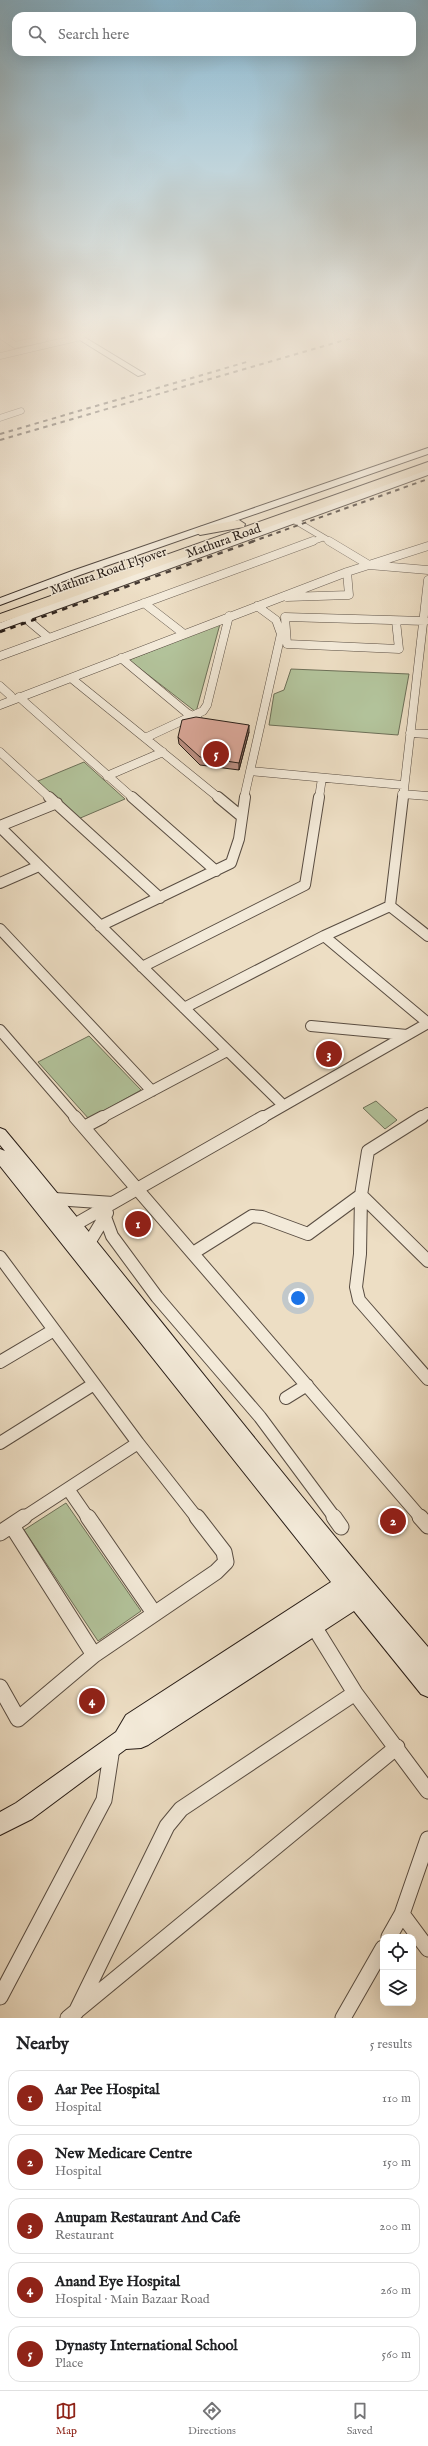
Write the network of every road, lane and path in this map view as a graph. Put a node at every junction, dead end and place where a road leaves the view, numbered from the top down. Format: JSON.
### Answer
{"nodes":[{"id":1,"x":428,"y":451,"type":"edge"},
{"id":2,"x":428,"y":458,"type":"edge"},
{"id":3,"x":428,"y":467,"type":"edge"},
{"id":4,"x":428,"y":472,"type":"edge"},
{"id":5,"x":294,"y":520,"type":"junction"},
{"id":6,"x":239,"y":524,"type":"junction"},
{"id":7,"x":200,"y":531,"type":"junction"},
{"id":8,"x":322,"y":538,"type":"junction"},
{"id":9,"x":428,"y":546,"type":"edge"},
{"id":10,"x":369,"y":565,"type":"junction"},
{"id":11,"x":428,"y":570,"type":"edge"},
{"id":12,"x":347,"y":572,"type":"junction"},
{"id":13,"x":428,"y":582,"type":"edge"},
{"id":14,"x":281,"y":598,"type":"junction"},
{"id":15,"x":0,"y":602,"type":"edge"},
{"id":16,"x":144,"y":603,"type":"junction"},
{"id":17,"x":38,"y":606,"type":"junction"},
{"id":18,"x":257,"y":606,"type":"junction"},
{"id":19,"x":0,"y":608,"type":"edge"},
{"id":20,"x":229,"y":616,"type":"junction"},
{"id":21,"x":24,"y":617,"type":"junction"},
{"id":22,"x":0,"y":619,"type":"edge"},
{"id":23,"x":396,"y":621,"type":"junction"},
{"id":24,"x":0,"y":623,"type":"edge"},
{"id":25,"x":426,"y":624,"type":"edge"},
{"id":26,"x":0,"y":627,"type":"edge"},
{"id":27,"x":184,"y":634,"type":"junction"},
{"id":28,"x":49,"y":638,"type":"junction"},
{"id":29,"x":0,"y":656,"type":"edge"},
{"id":30,"x":121,"y":658,"type":"junction"},
{"id":31,"x":419,"y":667,"type":"junction"},
{"id":32,"x":428,"y":668,"type":"edge"},
{"id":33,"x":70,"y":678,"type":"junction"},
{"id":34,"x":0,"y":686,"type":"edge"},
{"id":35,"x":15,"y":697,"type":"junction"},
{"id":36,"x":0,"y":705,"type":"edge"},
{"id":37,"x":193,"y":717,"type":"junction"},
{"id":38,"x":207,"y":721,"type":"edge"},
{"id":39,"x":410,"y":732,"type":"junction"},
{"id":40,"x":428,"y":734,"type":"edge"},
{"id":41,"x":145,"y":738,"type":"junction"},
{"id":42,"x":0,"y":752,"type":"edge"},
{"id":43,"x":163,"y":752,"type":"junction"},
{"id":44,"x":250,"y":771,"type":"junction"},
{"id":45,"x":107,"y":776,"type":"junction"},
{"id":46,"x":322,"y":778,"type":"junction"},
{"id":47,"x":403,"y":789,"type":"junction"},
{"id":48,"x":428,"y":796,"type":"edge"},
{"id":49,"x":57,"y":803,"type":"junction"},
{"id":50,"x":241,"y":816,"type":"junction"},
{"id":51,"x":0,"y":826,"type":"edge"},
{"id":52,"x":39,"y":866,"type":"junction"},
{"id":53,"x":216,"y":871,"type":"junction"},
{"id":54,"x":0,"y":883,"type":"edge"},
{"id":55,"x":160,"y":898,"type":"junction"},
{"id":56,"x":390,"y":906,"type":"junction"},
{"id":57,"x":100,"y":926,"type":"junction"},
{"id":58,"x":0,"y":929,"type":"edge"},
{"id":59,"x":427,"y":934,"type":"edge"},
{"id":60,"x":324,"y":936,"type":"junction"},
{"id":61,"x":142,"y":967,"type":"junction"},
{"id":62,"x":184,"y":1008,"type":"junction"},
{"id":63,"x":428,"y":1023,"type":"edge"},
{"id":64,"x":311,"y":1026,"type":"dead end"},
{"id":65,"x":0,"y":1030,"type":"edge"},
{"id":66,"x":407,"y":1035,"type":"junction"},
{"id":67,"x":227,"y":1050,"type":"junction"},
{"id":68,"x":152,"y":1090,"type":"junction"},
{"id":69,"x":283,"y":1105,"type":"junction"},
{"id":70,"x":428,"y":1113,"type":"edge"},
{"id":71,"x":84,"y":1126,"type":"junction"},
{"id":72,"x":0,"y":1134,"type":"edge"},
{"id":73,"x":6,"y":1160,"type":"edge"},
{"id":74,"x":138,"y":1189,"type":"junction"},
{"id":75,"x":361,"y":1195,"type":"junction"},
{"id":76,"x":55,"y":1199,"type":"junction"},
{"id":77,"x":112,"y":1203,"type":"junction"},
{"id":78,"x":105,"y":1217,"type":"junction"},
{"id":79,"x":68,"y":1228,"type":"junction"},
{"id":80,"x":90,"y":1243,"type":"junction"},
{"id":81,"x":193,"y":1253,"type":"junction"},
{"id":82,"x":0,"y":1257,"type":"edge"},
{"id":83,"x":428,"y":1261,"type":"edge"},
{"id":84,"x":54,"y":1330,"type":"junction"},
{"id":85,"x":0,"y":1362,"type":"edge"},
{"id":86,"x":428,"y":1379,"type":"edge"},
{"id":87,"x":94,"y":1384,"type":"junction"},
{"id":88,"x":307,"y":1385,"type":"junction"},
{"id":89,"x":286,"y":1398,"type":"dead end"},
{"id":90,"x":0,"y":1443,"type":"edge"},
{"id":91,"x":138,"y":1443,"type":"junction"},
{"id":92,"x":68,"y":1489,"type":"junction"},
{"id":93,"x":428,"y":1526,"type":"edge"},
{"id":94,"x":341,"y":1527,"type":"dead end"},
{"id":95,"x":6,"y":1530,"type":"edge"},
{"id":96,"x":353,"y":1589,"type":"junction"},
{"id":97,"x":154,"y":1613,"type":"junction"},
{"id":98,"x":312,"y":1625,"type":"junction"},
{"id":99,"x":94,"y":1655,"type":"junction"},
{"id":100,"x":428,"y":1662,"type":"edge"},
{"id":101,"x":0,"y":1687,"type":"edge"},
{"id":102,"x":428,"y":1687,"type":"edge"},
{"id":103,"x":355,"y":1693,"type":"junction"},
{"id":104,"x":118,"y":1743,"type":"junction"},
{"id":105,"x":397,"y":1747,"type":"junction"},
{"id":106,"x":428,"y":1791,"type":"edge"},
{"id":107,"x":0,"y":1824,"type":"edge"},
{"id":108,"x":428,"y":1839,"type":"edge"},
{"id":109,"x":402,"y":1914,"type":"junction"},
{"id":110,"x":391,"y":1934,"type":"edge"},
{"id":111,"x":428,"y":1949,"type":"edge"},
{"id":112,"x":380,"y":1953,"type":"edge"},
{"id":113,"x":0,"y":1997,"type":"edge"},
{"id":114,"x":72,"y":2015,"type":"edge"},
{"id":115,"x":343,"y":2018,"type":"edge"}],
"edges":[{"from":1,"to":7,"type":"main road"},
{"from":2,"to":6,"type":"highway","name":"Mathura Road"},
{"from":3,"to":17,"type":"highway","name":"Mathura Road"},
{"from":4,"to":5,"type":"main road"},
{"from":5,"to":8,"type":"street"},
{"from":5,"to":21,"type":"main road"},
{"from":6,"to":7,"type":"highway"},
{"from":6,"to":19,"type":"highway","name":"Mathura Road Flyover"},
{"from":7,"to":15,"type":"main road"},
{"from":8,"to":10,"type":"street"},
{"from":8,"to":16,"type":"street"},
{"from":9,"to":10,"type":"street"},
{"from":10,"to":11,"type":"street"},
{"from":10,"to":12,"type":"street"},
{"from":12,"to":14,"type":"street"},
{"from":12,"to":14,"type":"street"},
{"from":13,"to":25,"type":"street"},
{"from":14,"to":18,"type":"street"},
{"from":16,"to":27,"type":"street"},
{"from":16,"to":28,"type":"street"},
{"from":17,"to":22,"type":"highway","name":"Mathura Road Flyover"},
{"from":17,"to":24,"type":"highway"},
{"from":18,"to":20,"type":"street"},
{"from":18,"to":44,"type":"street"},
{"from":20,"to":27,"type":"street"},
{"from":20,"to":37,"type":"street"},
{"from":21,"to":26,"type":"main road"},
{"from":21,"to":28,"type":"street"},
{"from":23,"to":23,"type":"street"},
{"from":23,"to":25,"type":"street"},
{"from":25,"to":31,"type":"street"},
{"from":27,"to":30,"type":"street"},
{"from":28,"to":29,"type":"street"},
{"from":30,"to":33,"type":"street"},
{"from":30,"to":37,"type":"street"},
{"from":31,"to":32,"type":"street"},
{"from":31,"to":39,"type":"street"},
{"from":33,"to":35,"type":"street"},
{"from":33,"to":41,"type":"street"},
{"from":34,"to":35,"type":"street"},
{"from":35,"to":36,"type":"street"},
{"from":35,"to":45,"type":"street"},
{"from":37,"to":38,"type":"street"},
{"from":37,"to":41,"type":"street"},
{"from":39,"to":40,"type":"street"},
{"from":39,"to":47,"type":"street"},
{"from":41,"to":43,"type":"street"},
{"from":42,"to":49,"type":"street"},
{"from":43,"to":45,"type":"street"},
{"from":43,"to":50,"type":"street"},
{"from":44,"to":46,"type":"street"},
{"from":44,"to":50,"type":"street"},
{"from":45,"to":53,"type":"street"},
{"from":46,"to":47,"type":"street"},
{"from":46,"to":61,"type":"street"},
{"from":47,"to":48,"type":"street"},
{"from":47,"to":56,"type":"street"},
{"from":49,"to":51,"type":"street"},
{"from":49,"to":55,"type":"street"},
{"from":50,"to":53,"type":"street"},
{"from":51,"to":52,"type":"street"},
{"from":52,"to":54,"type":"street"},
{"from":52,"to":57,"type":"street"},
{"from":53,"to":55,"type":"street"},
{"from":55,"to":57,"type":"street"},
{"from":56,"to":59,"type":"street"},
{"from":56,"to":60,"type":"street"},
{"from":57,"to":61,"type":"street"},
{"from":58,"to":68,"type":"street"},
{"from":60,"to":62,"type":"street"},
{"from":60,"to":63,"type":"street"},
{"from":61,"to":62,"type":"street"},
{"from":62,"to":67,"type":"street"},
{"from":63,"to":66,"type":"street"},
{"from":64,"to":66,"type":"street"},
{"from":65,"to":71,"type":"street"},
{"from":66,"to":69,"type":"street"},
{"from":67,"to":68,"type":"street"},
{"from":67,"to":69,"type":"street"},
{"from":68,"to":71,"type":"street"},
{"from":69,"to":74,"type":"street"},
{"from":70,"to":75,"type":"street"},
{"from":71,"to":74,"type":"street"},
{"from":72,"to":73,"type":"main road"},
{"from":73,"to":76,"type":"main road"},
{"from":73,"to":79,"type":"main road"},
{"from":74,"to":77,"type":"street"},
{"from":74,"to":81,"type":"street"},
{"from":75,"to":81,"type":"street"},
{"from":75,"to":83,"type":"street"},
{"from":75,"to":86,"type":"street"},
{"from":76,"to":77,"type":"street"},
{"from":76,"to":79,"type":"main road"},
{"from":77,"to":78,"type":"street"},
{"from":77,"to":79,"type":"street"},
{"from":78,"to":80,"type":"street"},
{"from":78,"to":94,"type":"street"},
{"from":79,"to":80,"type":"main road"},
{"from":79,"to":96,"type":"main road"},
{"from":80,"to":96,"type":"main road"},
{"from":81,"to":88,"type":"street"},
{"from":82,"to":84,"type":"street"},
{"from":84,"to":85,"type":"street"},
{"from":84,"to":87,"type":"street"},
{"from":87,"to":90,"type":"street"},
{"from":87,"to":91,"type":"street"},
{"from":88,"to":89,"type":"street"},
{"from":88,"to":93,"type":"street"},
{"from":91,"to":92,"type":"street"},
{"from":91,"to":97,"type":"street"},
{"from":92,"to":95,"type":"street"},
{"from":92,"to":97,"type":"street"},
{"from":95,"to":99,"type":"street"},
{"from":96,"to":98,"type":"main road"},
{"from":96,"to":100,"type":"main road"},
{"from":96,"to":102,"type":"main road"},
{"from":96,"to":104,"type":"main road"},
{"from":97,"to":99,"type":"street"},
{"from":98,"to":103,"type":"street"},
{"from":98,"to":104,"type":"main road"},
{"from":99,"to":101,"type":"street"},
{"from":103,"to":105,"type":"street"},
{"from":103,"to":114,"type":"street"},
{"from":104,"to":107,"type":"main road"},
{"from":104,"to":113,"type":"street"},
{"from":105,"to":106,"type":"street"},
{"from":105,"to":114,"type":"street"},
{"from":108,"to":109,"type":"street"},
{"from":109,"to":110,"type":"street"},
{"from":109,"to":111,"type":"street"},
{"from":112,"to":115,"type":"street"}]}
